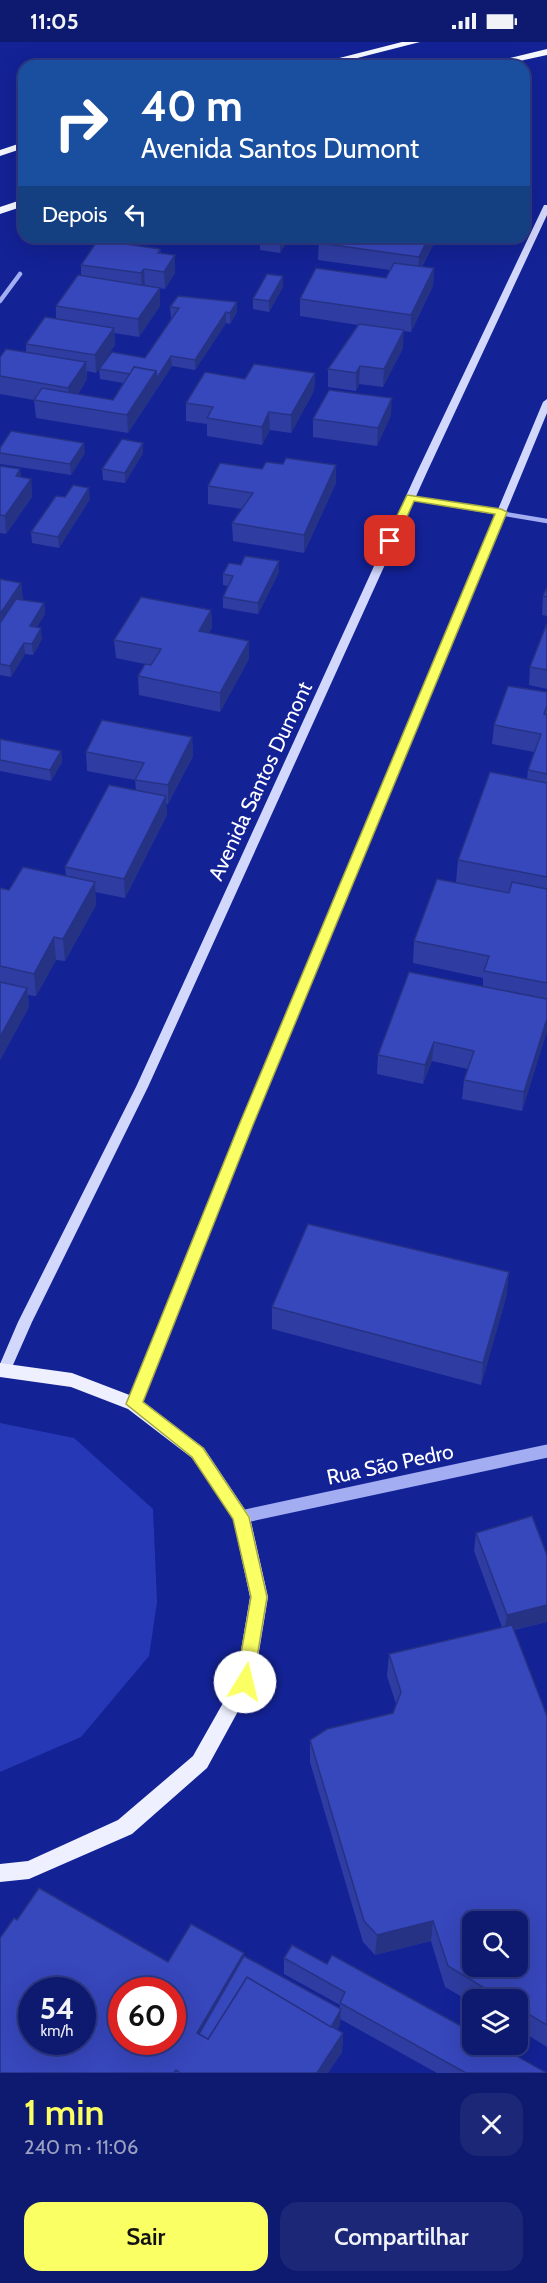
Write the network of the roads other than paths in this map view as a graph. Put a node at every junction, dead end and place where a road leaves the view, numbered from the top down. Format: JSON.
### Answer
{"nodes":[{"id":1,"x":415,"y":42,"type":"edge"},
{"id":2,"x":547,"y":52,"type":"edge"},
{"id":3,"x":339,"y":60,"type":"edge"},
{"id":4,"x":510,"y":60,"type":"edge"},
{"id":5,"x":18,"y":147,"type":"edge"},
{"id":6,"x":0,"y":153,"type":"edge"},
{"id":7,"x":18,"y":204,"type":"edge"},
{"id":8,"x":547,"y":207,"type":"edge"},
{"id":9,"x":0,"y":211,"type":"edge"},
{"id":10,"x":20,"y":274,"type":"dead end"},
{"id":11,"x":0,"y":300,"type":"edge"},
{"id":12,"x":547,"y":402,"type":"edge"},
{"id":13,"x":410,"y":498,"type":"junction"},
{"id":14,"x":501,"y":512,"type":"junction"},
{"id":15,"x":547,"y":521,"type":"edge"},
{"id":16,"x":2,"y":1370,"type":"edge"},
{"id":17,"x":134,"y":1404,"type":"junction"},
{"id":18,"x":547,"y":1451,"type":"edge"},
{"id":19,"x":241,"y":1517,"type":"junction"},
{"id":20,"x":0,"y":1873,"type":"edge"}],
"edges":[{"from":1,"to":3,"type":"highway"},
{"from":2,"to":4,"type":"highway"},
{"from":5,"to":6,"type":"highway"},
{"from":7,"to":9,"type":"highway"},
{"from":8,"to":13,"type":"main road","name":"Avenida Santos Dumont"},
{"from":10,"to":11,"type":"street"},
{"from":12,"to":14,"type":"main road"},
{"from":13,"to":14,"type":"street"},
{"from":13,"to":16,"type":"main road","name":"Avenida Santos Dumont"},
{"from":14,"to":15,"type":"street"},
{"from":14,"to":17,"type":"main road"},
{"from":16,"to":17,"type":"main road"},
{"from":17,"to":19,"type":"main road"},
{"from":18,"to":19,"type":"street","name":"Rua São Pedro"},
{"from":19,"to":20,"type":"main road"}]}
